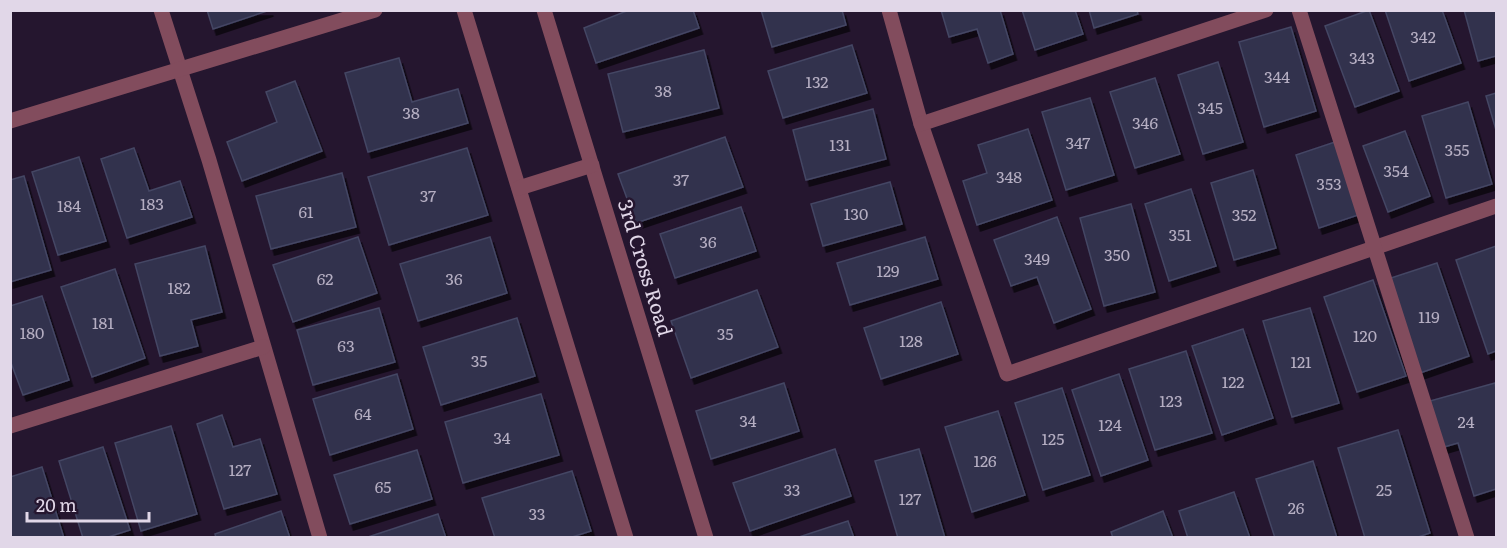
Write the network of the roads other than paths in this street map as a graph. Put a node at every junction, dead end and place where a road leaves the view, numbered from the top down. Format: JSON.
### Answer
{"nodes":[{"id":1,"x":161,"y":10,"type":"edge"},
{"id":2,"x":375,"y":10,"type":"edge"},
{"id":3,"x":465,"y":10,"type":"edge"},
{"id":4,"x":544,"y":10,"type":"edge"},
{"id":5,"x":889,"y":10,"type":"edge"},
{"id":6,"x":1266,"y":10,"type":"edge"},
{"id":7,"x":1299,"y":10,"type":"edge"},
{"id":8,"x":181,"y":69,"type":"junction"},
{"id":9,"x":10,"y":121,"type":"edge"},
{"id":10,"x":921,"y":124,"type":"junction"},
{"id":11,"x":592,"y":165,"type":"junction"},
{"id":12,"x":519,"y":188,"type":"junction"},
{"id":13,"x":1497,"y":206,"type":"edge"},
{"id":14,"x":1374,"y":248,"type":"junction"},
{"id":15,"x":263,"y":347,"type":"junction"},
{"id":16,"x":10,"y":426,"type":"edge"},
{"id":17,"x":320,"y":537,"type":"edge"},
{"id":18,"x":626,"y":537,"type":"edge"},
{"id":19,"x":706,"y":537,"type":"edge"},
{"id":20,"x":1467,"y":537,"type":"edge"}],
"edges":[{"from":1,"to":8,"type":"street"},
{"from":2,"to":8,"type":"street"},
{"from":3,"to":12,"type":"street"},
{"from":4,"to":11,"type":"street","name":"3rd Cross Road"},
{"from":5,"to":10,"type":"street"},
{"from":6,"to":10,"type":"street"},
{"from":7,"to":14,"type":"street"},
{"from":8,"to":9,"type":"street"},
{"from":8,"to":15,"type":"street"},
{"from":10,"to":14,"type":"street"},
{"from":11,"to":12,"type":"street"},
{"from":11,"to":19,"type":"street","name":"3rd Cross Road"},
{"from":12,"to":18,"type":"street"},
{"from":13,"to":14,"type":"street"},
{"from":14,"to":20,"type":"street"},
{"from":15,"to":16,"type":"street"},
{"from":15,"to":17,"type":"street"}]}
